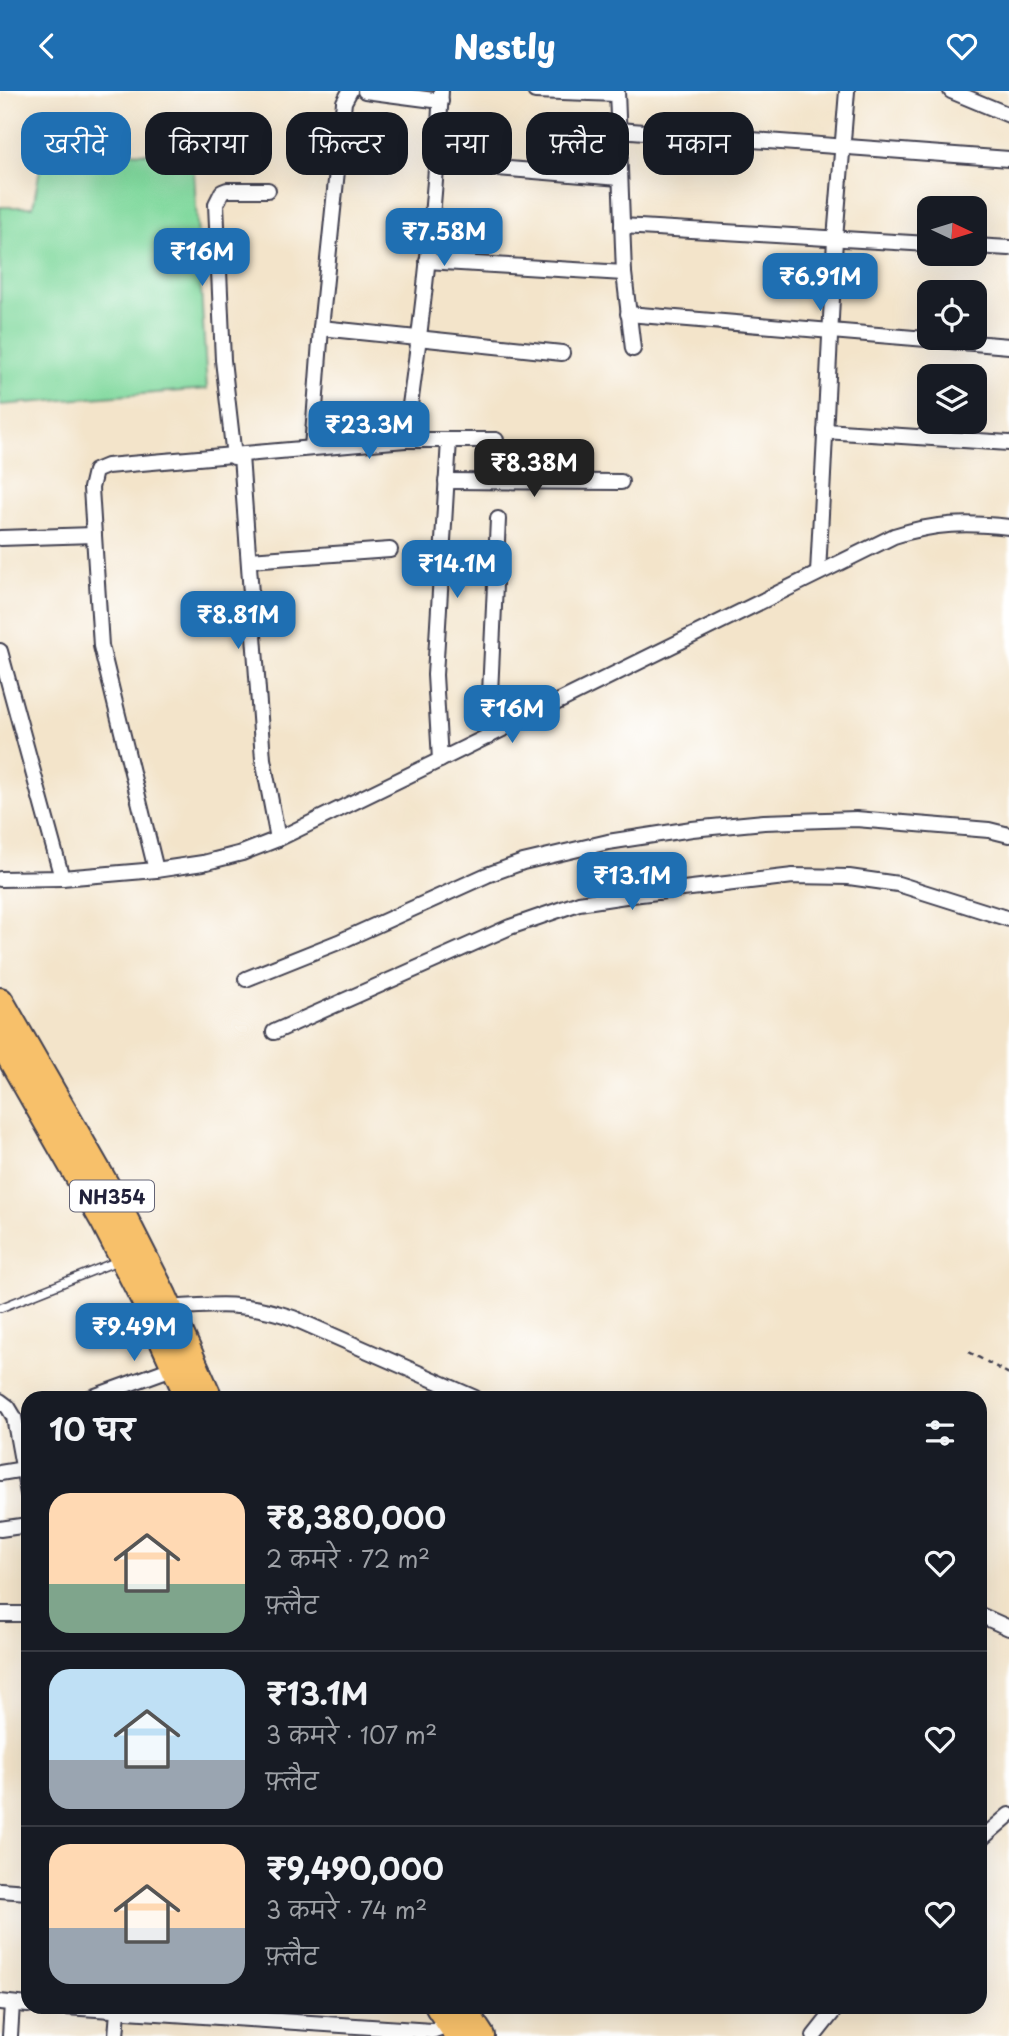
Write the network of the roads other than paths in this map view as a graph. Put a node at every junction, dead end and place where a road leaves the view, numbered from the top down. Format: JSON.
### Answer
{"nodes":[{"id":1,"x":350,"y":91,"type":"edge"},
{"id":2,"x":365,"y":91,"type":"edge"},
{"id":3,"x":535,"y":91,"type":"edge"},
{"id":4,"x":847,"y":91,"type":"edge"},
{"id":5,"x":951,"y":91,"type":"edge"},
{"id":6,"x":617,"y":92,"type":"edge"},
{"id":7,"x":441,"y":96,"type":"edge"},
{"id":8,"x":618,"y":112,"type":"edge"},
{"id":9,"x":1009,"y":115,"type":"edge"},
{"id":10,"x":629,"y":131,"type":"edge"},
{"id":11,"x":843,"y":145,"type":"junction"},
{"id":12,"x":1009,"y":159,"type":"edge"},
{"id":13,"x":512,"y":169,"type":"edge"},
{"id":14,"x":436,"y":175,"type":"edge"},
{"id":15,"x":619,"y":177,"type":"joint"},
{"id":16,"x":268,"y":190,"type":"dead end"},
{"id":17,"x":622,"y":226,"type":"junction"},
{"id":18,"x":835,"y":239,"type":"junction"},
{"id":19,"x":917,"y":243,"type":"edge"},
{"id":20,"x":987,"y":247,"type":"edge"},
{"id":21,"x":1009,"y":248,"type":"edge"},
{"id":22,"x":427,"y":261,"type":"junction"},
{"id":23,"x":624,"y":273,"type":"junction"},
{"id":24,"x":628,"y":314,"type":"junction"},
{"id":25,"x":321,"y":328,"type":"junction"},
{"id":26,"x":831,"y":331,"type":"junction"},
{"id":27,"x":420,"y":337,"type":"junction"},
{"id":28,"x":1009,"y":346,"type":"edge"},
{"id":29,"x":633,"y":349,"type":"dead end"},
{"id":30,"x":562,"y":353,"type":"dead end"},
{"id":31,"x":825,"y":431,"type":"junction"},
{"id":32,"x":405,"y":440,"type":"junction"},
{"id":33,"x":449,"y":440,"type":"junction"},
{"id":34,"x":496,"y":440,"type":"dead end"},
{"id":35,"x":1009,"y":443,"type":"edge"},
{"id":36,"x":312,"y":448,"type":"junction"},
{"id":37,"x":237,"y":457,"type":"junction"},
{"id":38,"x":446,"y":481,"type":"junction"},
{"id":39,"x":621,"y":482,"type":"dead end"},
{"id":40,"x":498,"y":519,"type":"dead end"},
{"id":41,"x":1009,"y":527,"type":"edge"},
{"id":42,"x":94,"y":535,"type":"junction"},
{"id":43,"x":0,"y":537,"type":"edge"},
{"id":44,"x":390,"y":550,"type":"dead end"},
{"id":45,"x":249,"y":560,"type":"junction"},
{"id":46,"x":818,"y":573,"type":"junction"},
{"id":47,"x":0,"y":651,"type":"edge"},
{"id":48,"x":488,"y":737,"type":"junction"},
{"id":49,"x":440,"y":761,"type":"junction"},
{"id":50,"x":1009,"y":835,"type":"edge"},
{"id":51,"x":278,"y":839,"type":"junction"},
{"id":52,"x":156,"y":870,"type":"junction"},
{"id":53,"x":62,"y":878,"type":"junction"},
{"id":54,"x":0,"y":879,"type":"edge"},
{"id":55,"x":1009,"y":919,"type":"edge"},
{"id":56,"x":246,"y":979,"type":"dead end"},
{"id":57,"x":0,"y":1001,"type":"edge"},
{"id":58,"x":274,"y":1032,"type":"dead end"},
{"id":59,"x":0,"y":1039,"type":"edge"},
{"id":60,"x":124,"y":1259,"type":"junction"},
{"id":61,"x":0,"y":1308,"type":"edge"},
{"id":62,"x":169,"y":1308,"type":"junction"},
{"id":63,"x":183,"y":1364,"type":"junction"},
{"id":64,"x":109,"y":1391,"type":"edge"},
{"id":65,"x":187,"y":1391,"type":"edge"},
{"id":66,"x":204,"y":1391,"type":"edge"},
{"id":67,"x":459,"y":1391,"type":"edge"},
{"id":68,"x":0,"y":1401,"type":"edge"},
{"id":69,"x":21,"y":1415,"type":"edge"},
{"id":70,"x":21,"y":1470,"type":"edge"},
{"id":71,"x":0,"y":1473,"type":"edge"},
{"id":72,"x":21,"y":1526,"type":"edge"},
{"id":73,"x":0,"y":1529,"type":"edge"},
{"id":74,"x":0,"y":1614,"type":"edge"},
{"id":75,"x":21,"y":1614,"type":"edge"},
{"id":76,"x":987,"y":1618,"type":"edge"},
{"id":77,"x":1009,"y":1628,"type":"edge"},
{"id":78,"x":1009,"y":1815,"type":"edge"},
{"id":79,"x":987,"y":1834,"type":"edge"},
{"id":80,"x":0,"y":1890,"type":"edge"},
{"id":81,"x":21,"y":1892,"type":"edge"},
{"id":82,"x":6,"y":2003,"type":"edge"},
{"id":83,"x":118,"y":2014,"type":"edge"},
{"id":84,"x":165,"y":2014,"type":"edge"},
{"id":85,"x":831,"y":2014,"type":"edge"},
{"id":86,"x":455,"y":2018,"type":"edge"},
{"id":87,"x":10,"y":2036,"type":"edge"},
{"id":88,"x":116,"y":2036,"type":"edge"},
{"id":89,"x":481,"y":2036,"type":"edge"},
{"id":90,"x":814,"y":2036,"type":"edge"}],
"edges":[{"from":1,"to":25,"type":"street"},
{"from":2,"to":7,"type":"street"},
{"from":3,"to":6,"type":"street"},
{"from":4,"to":11,"type":"street"},
{"from":5,"to":9,"type":"street"},
{"from":6,"to":8,"type":"street"},
{"from":10,"to":11,"type":"street"},
{"from":11,"to":12,"type":"street"},
{"from":11,"to":18,"type":"street"},
{"from":13,"to":15,"type":"street"},
{"from":14,"to":22,"type":"street"},
{"from":15,"to":17,"type":"street"},
{"from":16,"to":37,"type":"street"},
{"from":17,"to":18,"type":"street"},
{"from":17,"to":23,"type":"street"},
{"from":18,"to":19,"type":"street"},
{"from":18,"to":26,"type":"street"},
{"from":20,"to":21,"type":"street"},
{"from":22,"to":23,"type":"street"},
{"from":22,"to":27,"type":"street"},
{"from":23,"to":24,"type":"street"},
{"from":24,"to":26,"type":"street"},
{"from":24,"to":29,"type":"street"},
{"from":25,"to":27,"type":"street"},
{"from":25,"to":36,"type":"street"},
{"from":26,"to":28,"type":"street"},
{"from":26,"to":31,"type":"street"},
{"from":27,"to":30,"type":"street"},
{"from":27,"to":32,"type":"street"},
{"from":31,"to":35,"type":"street"},
{"from":31,"to":46,"type":"street"},
{"from":32,"to":33,"type":"street"},
{"from":32,"to":36,"type":"street"},
{"from":33,"to":34,"type":"street"},
{"from":33,"to":38,"type":"street"},
{"from":36,"to":37,"type":"street"},
{"from":37,"to":42,"type":"street"},
{"from":37,"to":45,"type":"street"},
{"from":38,"to":39,"type":"street"},
{"from":38,"to":49,"type":"street"},
{"from":40,"to":48,"type":"street"},
{"from":41,"to":46,"type":"street"},
{"from":42,"to":43,"type":"street"},
{"from":42,"to":52,"type":"street"},
{"from":44,"to":45,"type":"street"},
{"from":45,"to":51,"type":"street"},
{"from":46,"to":48,"type":"street"},
{"from":47,"to":53,"type":"street"},
{"from":48,"to":49,"type":"street"},
{"from":49,"to":51,"type":"street"},
{"from":50,"to":56,"type":"street"},
{"from":51,"to":52,"type":"street"},
{"from":52,"to":53,"type":"street"},
{"from":53,"to":54,"type":"street"},
{"from":55,"to":58,"type":"street"},
{"from":57,"to":62,"type":"highway","number":"NH354"},
{"from":59,"to":60,"type":"highway","number":"NH354"},
{"from":60,"to":61,"type":"lane"},
{"from":60,"to":63,"type":"highway","number":"NH354"},
{"from":62,"to":63,"type":"highway","number":"NH354"},
{"from":62,"to":67,"type":"street"},
{"from":63,"to":64,"type":"street"},
{"from":63,"to":65,"type":"highway","number":"NH354"},
{"from":63,"to":66,"type":"highway","number":"NH354"},
{"from":68,"to":69,"type":"street"},
{"from":70,"to":71,"type":"street"},
{"from":72,"to":73,"type":"street"},
{"from":74,"to":75,"type":"street"},
{"from":76,"to":77,"type":"street"},
{"from":78,"to":79,"type":"street"},
{"from":80,"to":81,"type":"street"},
{"from":82,"to":87,"type":"street"},
{"from":83,"to":88,"type":"street"},
{"from":84,"to":86,"type":"street"},
{"from":85,"to":90,"type":"street"},
{"from":86,"to":89,"type":"highway"}]}
